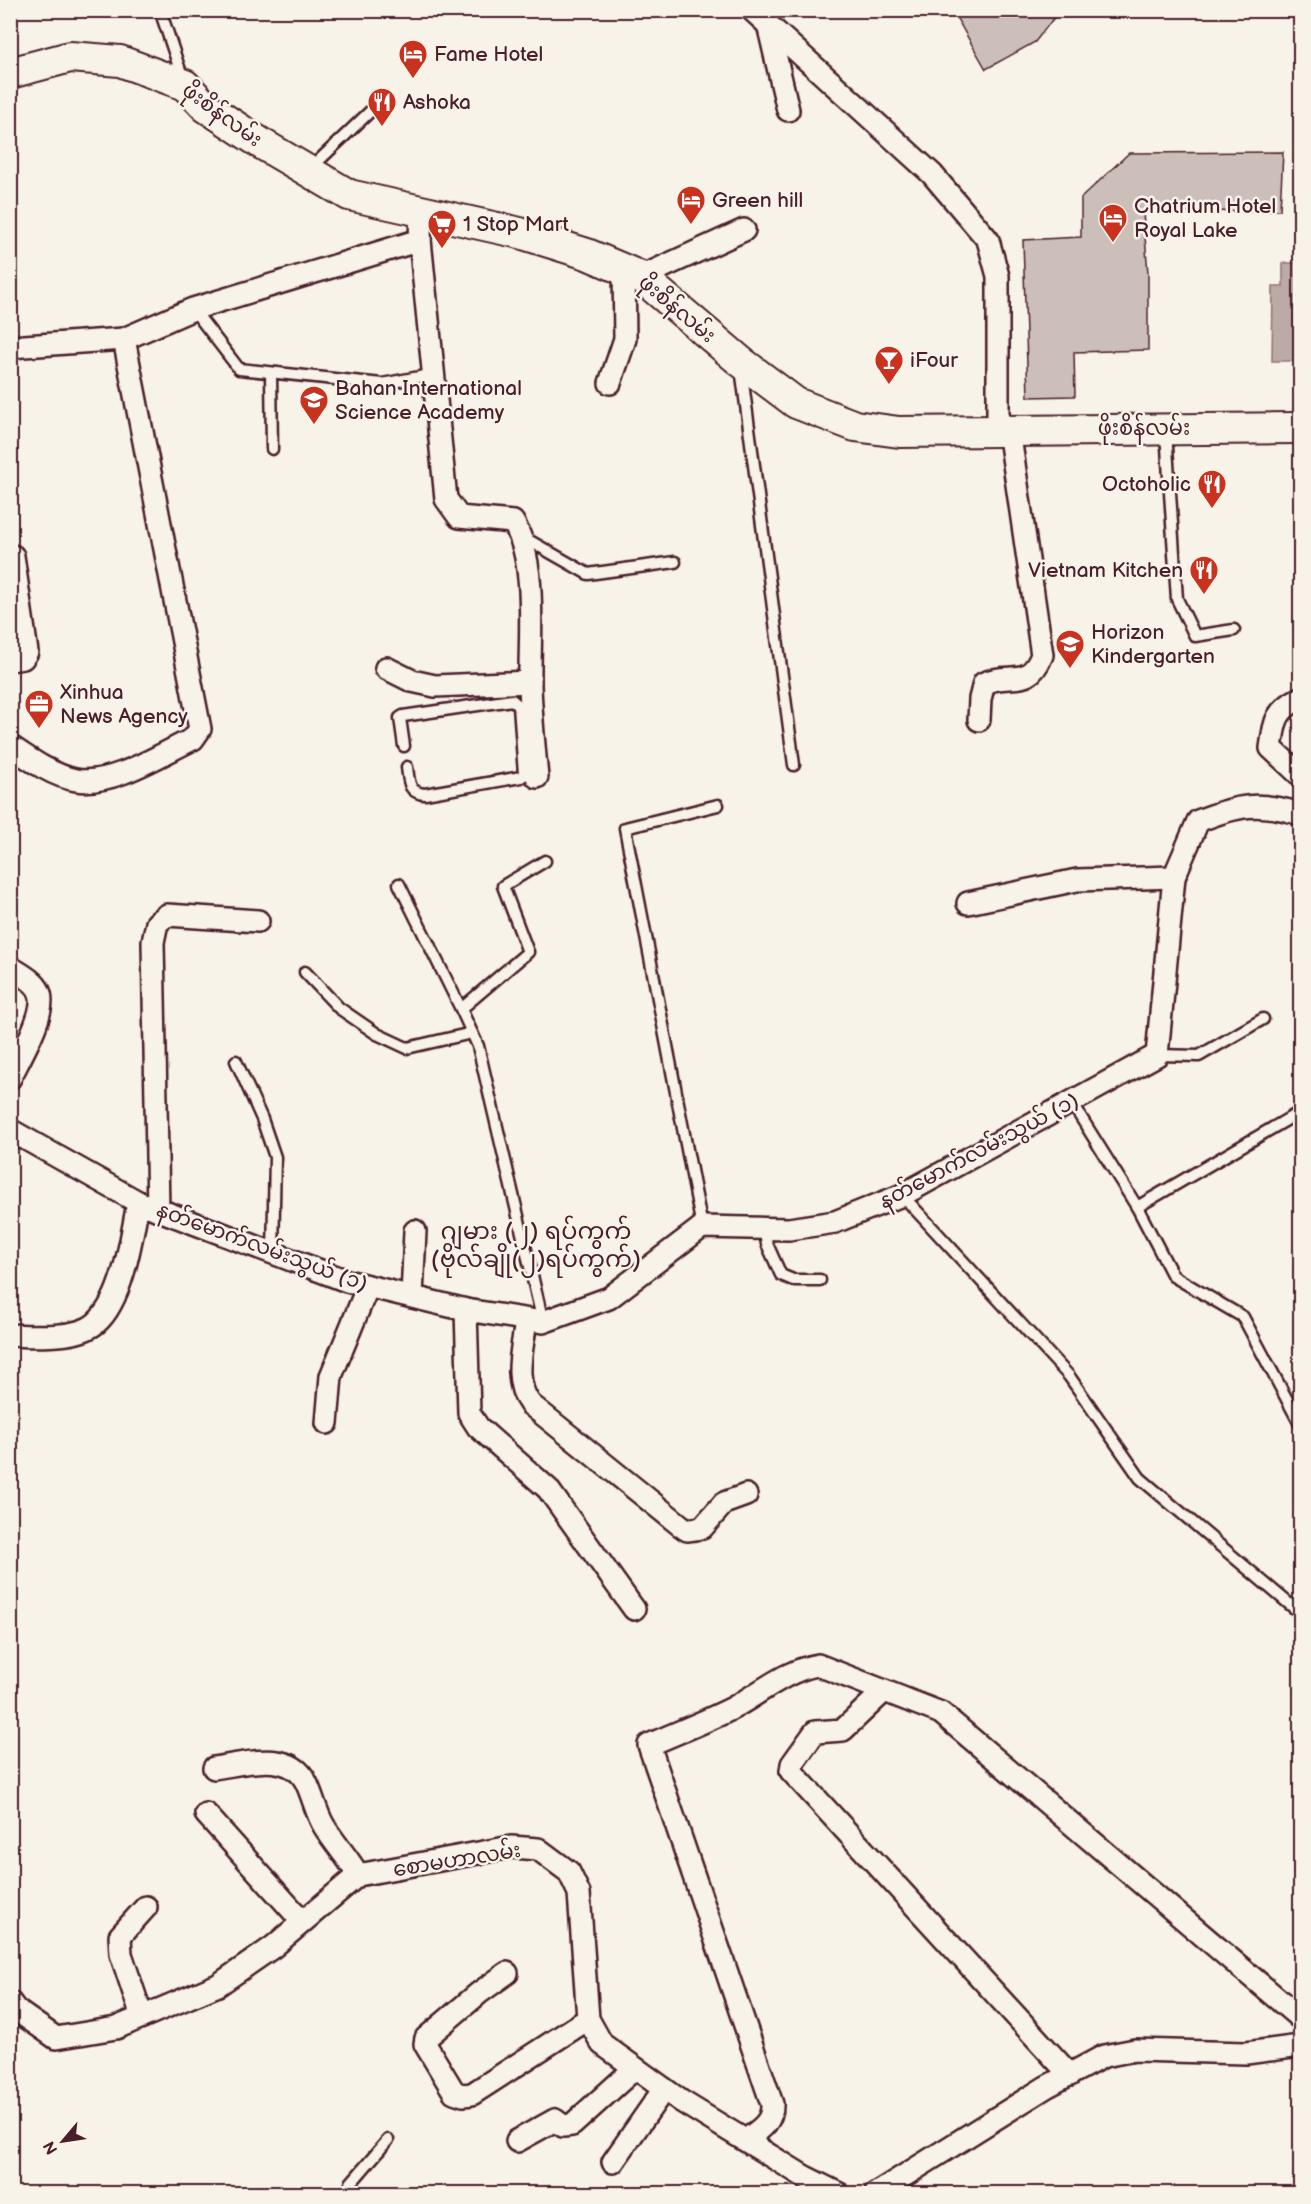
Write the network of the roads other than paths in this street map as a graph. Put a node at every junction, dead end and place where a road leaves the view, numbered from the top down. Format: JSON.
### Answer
{"nodes":[{"id":1,"x":159,"y":10,"type":"edge"},
{"id":2,"x":760,"y":17,"type":"edge"},
{"id":3,"x":10,"y":73,"type":"edge"},
{"id":4,"x":185,"y":85,"type":"junction"},
{"id":5,"x":380,"y":102,"type":"dead end"},
{"id":6,"x":788,"y":110,"type":"dead end"},
{"id":7,"x":307,"y":171,"type":"junction"},
{"id":8,"x":420,"y":227,"type":"junction"},
{"id":9,"x":744,"y":230,"type":"dead end"},
{"id":10,"x":633,"y":272,"type":"junction"},
{"id":11,"x":193,"y":309,"type":"junction"},
{"id":12,"x":124,"y":339,"type":"junction"},
{"id":13,"x":10,"y":347,"type":"edge"},
{"id":14,"x":740,"y":361,"type":"junction"},
{"id":15,"x":271,"y":373,"type":"junction"},
{"id":16,"x":435,"y":374,"type":"junction"},
{"id":17,"x":610,"y":383,"type":"dead end"},
{"id":18,"x":1166,"y":427,"type":"junction"},
{"id":19,"x":1300,"y":428,"type":"edge"},
{"id":20,"x":1004,"y":430,"type":"junction"},
{"id":21,"x":272,"y":449,"type":"dead end"},
{"id":22,"x":522,"y":537,"type":"junction"},
{"id":23,"x":13,"y":556,"type":"dead end"},
{"id":24,"x":675,"y":562,"type":"dead end"},
{"id":25,"x":1234,"y":630,"type":"dead end"},
{"id":26,"x":10,"y":660,"type":"edge"},
{"id":27,"x":386,"y":668,"type":"dead end"},
{"id":28,"x":530,"y":682,"type":"junction"},
{"id":29,"x":1300,"y":698,"type":"edge"},
{"id":30,"x":979,"y":720,"type":"dead end"},
{"id":31,"x":10,"y":746,"type":"edge"},
{"id":32,"x":404,"y":746,"type":"dead end"},
{"id":33,"x":794,"y":765,"type":"dead end"},
{"id":34,"x":407,"y":767,"type":"dead end"},
{"id":35,"x":532,"y":774,"type":"junction"},
{"id":36,"x":1300,"y":775,"type":"edge"},
{"id":37,"x":718,"y":805,"type":"dead end"},
{"id":38,"x":1300,"y":814,"type":"edge"},
{"id":39,"x":545,"y":861,"type":"dead end"},
{"id":40,"x":1174,"y":877,"type":"junction"},
{"id":41,"x":399,"y":884,"type":"dead end"},
{"id":42,"x":968,"y":903,"type":"dead end"},
{"id":43,"x":258,"y":921,"type":"dead end"},
{"id":44,"x":10,"y":967,"type":"edge"},
{"id":45,"x":304,"y":972,"type":"dead end"},
{"id":46,"x":461,"y":1009,"type":"junction"},
{"id":47,"x":1263,"y":1020,"type":"dead end"},
{"id":48,"x":472,"y":1034,"type":"junction"},
{"id":49,"x":1157,"y":1055,"type":"junction"},
{"id":50,"x":236,"y":1061,"type":"dead end"},
{"id":51,"x":10,"y":1078,"type":"edge"},
{"id":52,"x":1072,"y":1103,"type":"junction"},
{"id":53,"x":1300,"y":1112,"type":"edge"},
{"id":54,"x":10,"y":1130,"type":"edge"},
{"id":55,"x":902,"y":1195,"type":"junction"},
{"id":56,"x":138,"y":1202,"type":"junction"},
{"id":57,"x":1137,"y":1207,"type":"junction"},
{"id":58,"x":158,"y":1210,"type":"junction"},
{"id":59,"x":702,"y":1227,"type":"junction"},
{"id":60,"x":764,"y":1227,"type":"junction"},
{"id":61,"x":414,"y":1231,"type":"dead end"},
{"id":62,"x":273,"y":1253,"type":"junction"},
{"id":63,"x":820,"y":1280,"type":"dead end"},
{"id":64,"x":368,"y":1286,"type":"junction"},
{"id":65,"x":412,"y":1297,"type":"junction"},
{"id":66,"x":466,"y":1310,"type":"junction"},
{"id":67,"x":534,"y":1321,"type":"junction"},
{"id":68,"x":10,"y":1335,"type":"edge"},
{"id":69,"x":327,"y":1423,"type":"dead end"},
{"id":70,"x":1300,"y":1424,"type":"edge"},
{"id":71,"x":746,"y":1495,"type":"dead end"},
{"id":72,"x":634,"y":1609,"type":"dead end"},
{"id":73,"x":1300,"y":1614,"type":"edge"},
{"id":74,"x":883,"y":1692,"type":"junction"},
{"id":75,"x":214,"y":1768,"type":"dead end"},
{"id":76,"x":206,"y":1814,"type":"dead end"},
{"id":77,"x":357,"y":1875,"type":"junction"},
{"id":78,"x":146,"y":1907,"type":"dead end"},
{"id":79,"x":302,"y":1921,"type":"junction"},
{"id":80,"x":507,"y":1973,"type":"dead end"},
{"id":81,"x":10,"y":2002,"type":"edge"},
{"id":82,"x":142,"y":2017,"type":"junction"},
{"id":83,"x":1300,"y":2018,"type":"edge"},
{"id":84,"x":588,"y":2019,"type":"junction"},
{"id":85,"x":1300,"y":2046,"type":"edge"},
{"id":86,"x":634,"y":2069,"type":"junction"},
{"id":87,"x":1070,"y":2075,"type":"junction"},
{"id":88,"x":664,"y":2089,"type":"junction"},
{"id":89,"x":388,"y":2140,"type":"dead end"},
{"id":90,"x":746,"y":2140,"type":"junction"},
{"id":91,"x":517,"y":2141,"type":"dead end"},
{"id":92,"x":613,"y":2162,"type":"dead end"},
{"id":93,"x":350,"y":2193,"type":"edge"},
{"id":94,"x":840,"y":2193,"type":"edge"},
{"id":95,"x":875,"y":2193,"type":"edge"}],
"edges":[{"from":1,"to":4,"type":"lane"},
{"from":2,"to":6,"type":"street"},
{"from":2,"to":20,"type":"street"},
{"from":3,"to":4,"type":"main road","name":"ဖိုးစိန်လမ်း"},
{"from":4,"to":7,"type":"main road","name":"ဖိုးစိန်လမ်း"},
{"from":5,"to":7,"type":"lane"},
{"from":7,"to":8,"type":"main road","name":"ဖိုးစိန်လမ်း"},
{"from":8,"to":10,"type":"main road","name":"ဖိုးစိန်လမ်း"},
{"from":8,"to":11,"type":"street"},
{"from":8,"to":16,"type":"street"},
{"from":9,"to":10,"type":"street"},
{"from":10,"to":14,"type":"main road","name":"ဖိုးစိန်လမ်း"},
{"from":10,"to":17,"type":"street"},
{"from":11,"to":12,"type":"street"},
{"from":11,"to":15,"type":"lane"},
{"from":12,"to":13,"type":"street"},
{"from":12,"to":31,"type":"street"},
{"from":14,"to":20,"type":"main road","name":"ဖိုးစိန်လမ်း"},
{"from":14,"to":33,"type":"lane"},
{"from":15,"to":16,"type":"lane"},
{"from":15,"to":21,"type":"lane"},
{"from":16,"to":22,"type":"street"},
{"from":18,"to":19,"type":"main road","name":"ဖိုးစိန်လမ်း"},
{"from":18,"to":20,"type":"main road","name":"ဖိုးစိန်လမ်း"},
{"from":18,"to":25,"type":"lane"},
{"from":20,"to":30,"type":"street"},
{"from":22,"to":24,"type":"lane"},
{"from":22,"to":28,"type":"street"},
{"from":23,"to":26,"type":"street"},
{"from":27,"to":28,"type":"street"},
{"from":28,"to":35,"type":"street"},
{"from":29,"to":36,"type":"street"},
{"from":32,"to":35,"type":"lane"},
{"from":34,"to":35,"type":"lane"},
{"from":37,"to":59,"type":"lane"},
{"from":38,"to":40,"type":"street"},
{"from":39,"to":46,"type":"lane"},
{"from":40,"to":42,"type":"street"},
{"from":40,"to":49,"type":"street"},
{"from":41,"to":46,"type":"lane"},
{"from":43,"to":58,"type":"street"},
{"from":44,"to":51,"type":"street"},
{"from":45,"to":48,"type":"lane"},
{"from":46,"to":48,"type":"lane"},
{"from":47,"to":49,"type":"lane"},
{"from":48,"to":67,"type":"lane"},
{"from":49,"to":52,"type":"street","name":"နတ်မောက်လမ်းသွယ် (၁)"},
{"from":50,"to":62,"type":"lane"},
{"from":52,"to":55,"type":"street","name":"နတ်မောက်လမ်းသွယ် (၁)"},
{"from":52,"to":57,"type":"lane"},
{"from":53,"to":57,"type":"lane"},
{"from":54,"to":56,"type":"street","name":"နတ်မောက်လမ်းသွယ် (၁)"},
{"from":55,"to":60,"type":"street","name":"နတ်မောက်လမ်းသွယ် (၁)"},
{"from":55,"to":73,"type":"lane"},
{"from":56,"to":58,"type":"street","name":"နတ်မောက်လမ်းသွယ် (၁)"},
{"from":56,"to":68,"type":"street"},
{"from":57,"to":70,"type":"lane"},
{"from":58,"to":62,"type":"street","name":"နတ်မောက်လမ်းသွယ် (၁)"},
{"from":59,"to":60,"type":"street","name":"နတ်မောက်လမ်းသွယ် (၁)"},
{"from":59,"to":67,"type":"street","name":"နတ်မောက်လမ်းသွယ် (၁)"},
{"from":60,"to":63,"type":"lane"},
{"from":61,"to":65,"type":"street"},
{"from":62,"to":64,"type":"street","name":"နတ်မောက်လမ်းသွယ် (၁)"},
{"from":64,"to":65,"type":"street","name":"နတ်မောက်လမ်းသွယ် (၁)"},
{"from":64,"to":69,"type":"street"},
{"from":65,"to":66,"type":"street","name":"နတ်မောက်လမ်းသွယ် (၁)"},
{"from":66,"to":67,"type":"street","name":"နတ်မောက်လမ်းသွယ် (၁)"},
{"from":66,"to":72,"type":"street"},
{"from":67,"to":71,"type":"street"},
{"from":74,"to":83,"type":"street"},
{"from":74,"to":87,"type":"street"},
{"from":74,"to":90,"type":"street"},
{"from":75,"to":77,"type":"street"},
{"from":76,"to":79,"type":"street"},
{"from":77,"to":79,"type":"street","name":"စောမဟာလမ်း"},
{"from":77,"to":84,"type":"street","name":"စောမဟာလမ်း"},
{"from":78,"to":82,"type":"street"},
{"from":79,"to":82,"type":"street","name":"စောမဟာလမ်း"},
{"from":80,"to":84,"type":"street"},
{"from":81,"to":82,"type":"street","name":"စောမဟာလမ်း"},
{"from":84,"to":86,"type":"street","name":"စောမဟာလမ်း"},
{"from":85,"to":87,"type":"street"},
{"from":86,"to":88,"type":"street","name":"စောမဟာလမ်း"},
{"from":86,"to":91,"type":"street"},
{"from":87,"to":95,"type":"street"},
{"from":88,"to":90,"type":"street","name":"စောမဟာလမ်း"},
{"from":88,"to":92,"type":"street"},
{"from":89,"to":93,"type":"lane"},
{"from":90,"to":94,"type":"street","name":"စောမဟာလမ်း"}]}
